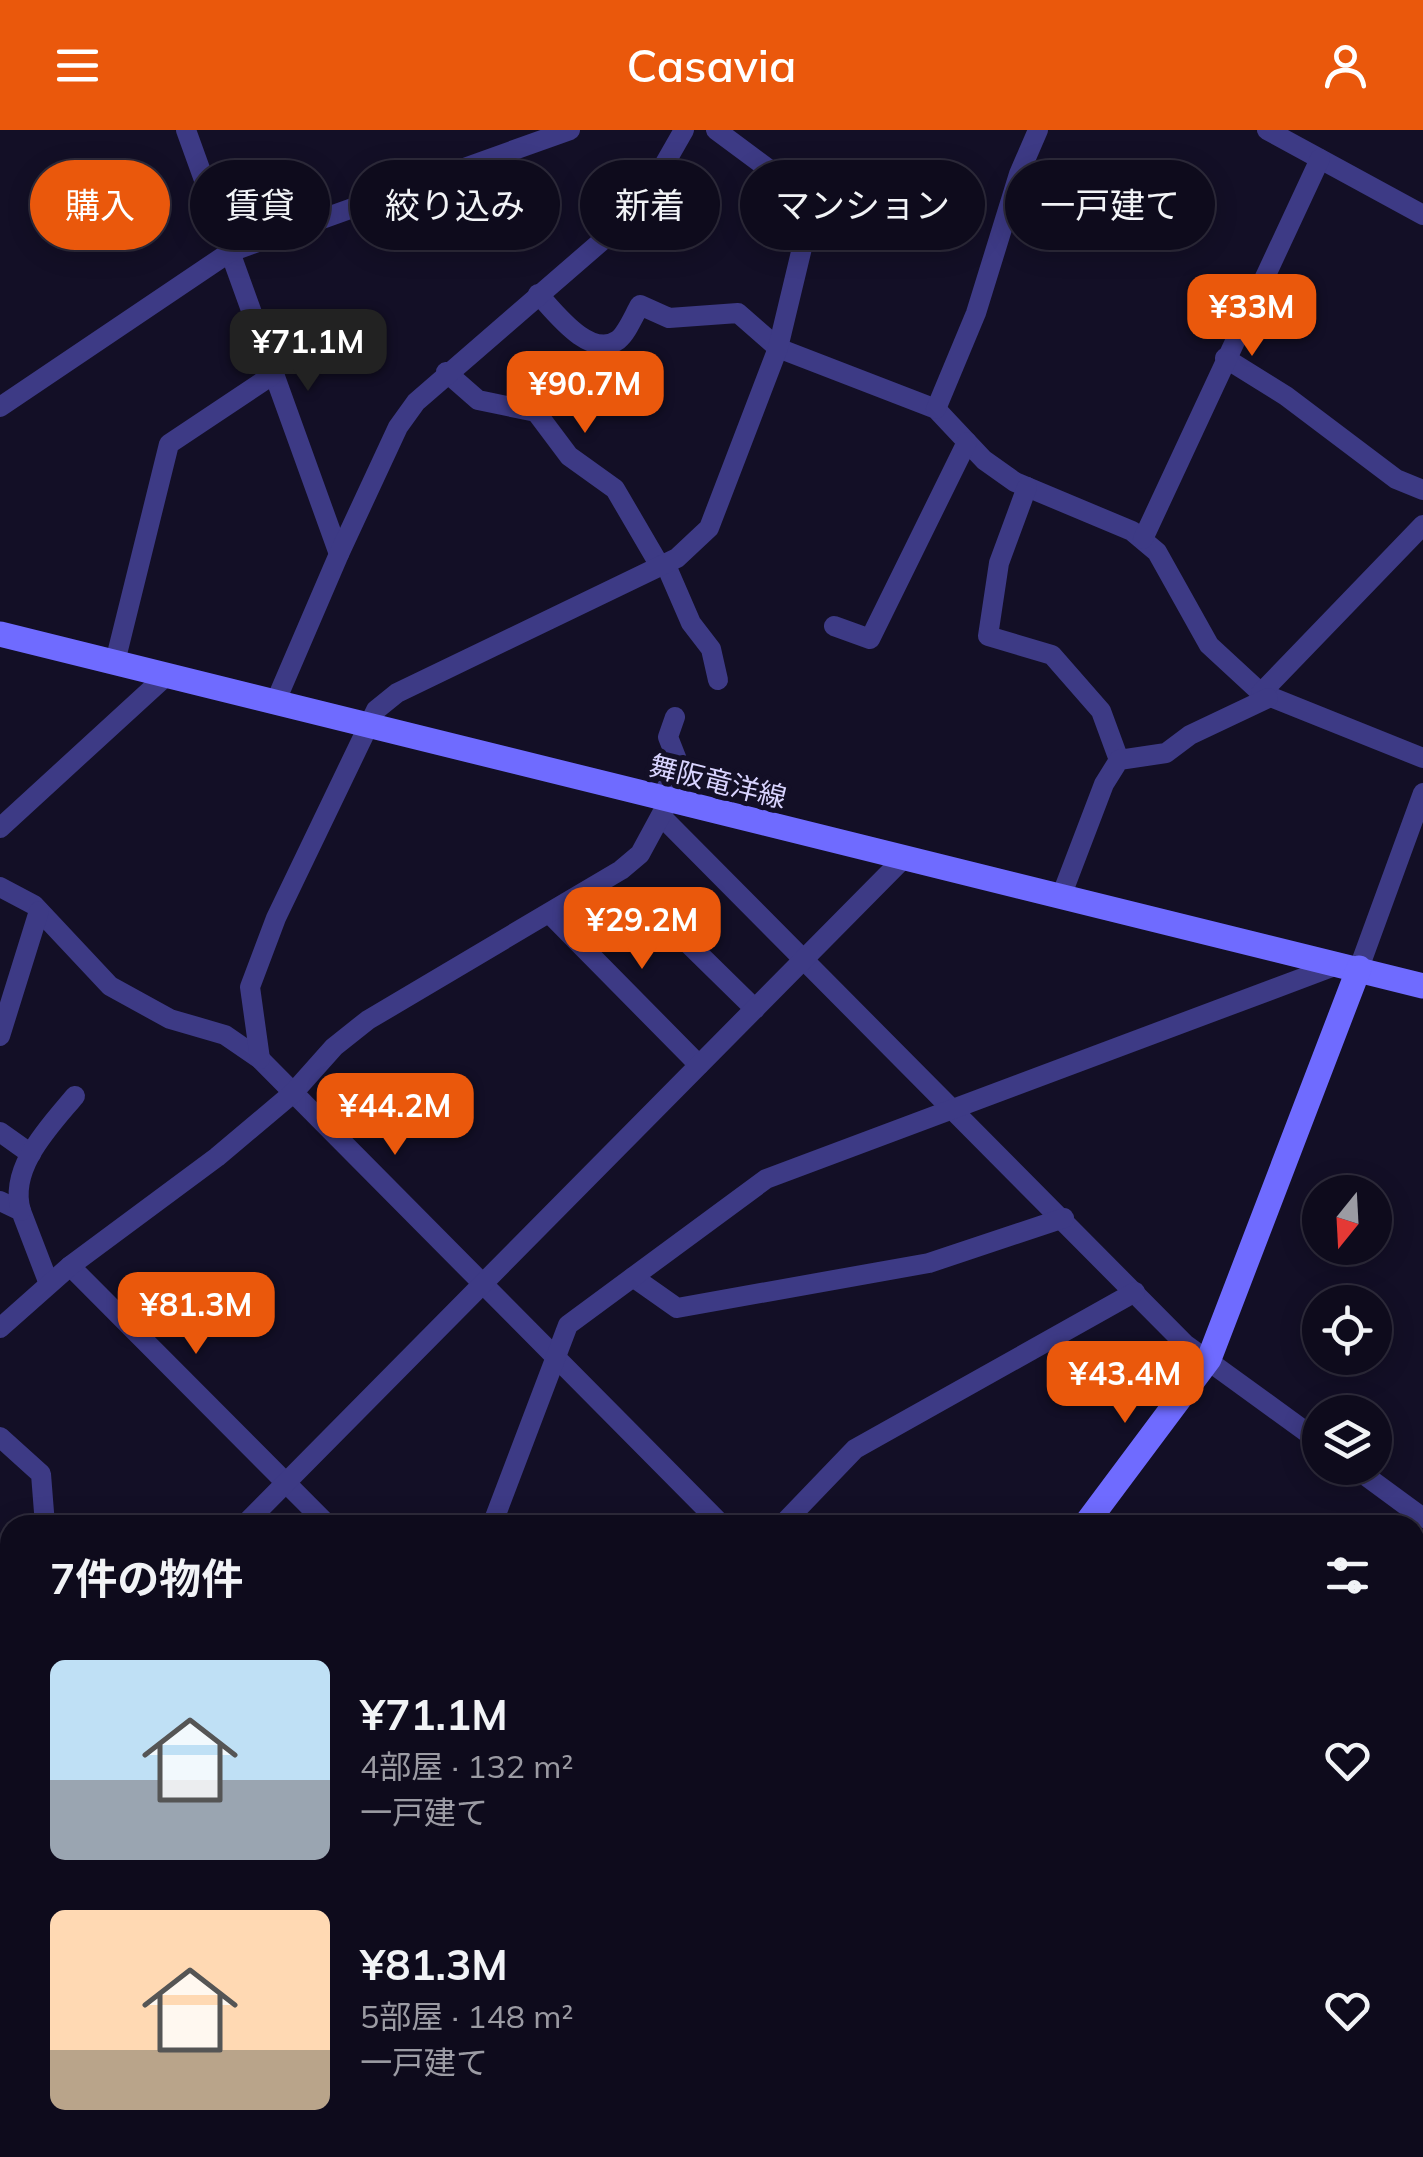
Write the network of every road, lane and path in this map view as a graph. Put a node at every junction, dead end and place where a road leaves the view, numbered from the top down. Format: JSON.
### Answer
{"nodes":[{"id":1,"x":186,"y":130,"type":"edge"},
{"id":2,"x":570,"y":130,"type":"edge"},
{"id":3,"x":684,"y":130,"type":"edge"},
{"id":4,"x":716,"y":130,"type":"edge"},
{"id":5,"x":1038,"y":130,"type":"edge"},
{"id":6,"x":1268,"y":130,"type":"edge"},
{"id":7,"x":1320,"y":159,"type":"junction"},
{"id":8,"x":1423,"y":215,"type":"edge"},
{"id":9,"x":230,"y":252,"type":"junction"},
{"id":10,"x":538,"y":294,"type":"junction"},
{"id":11,"x":778,"y":348,"type":"junction"},
{"id":12,"x":1225,"y":358,"type":"junction"},
{"id":13,"x":446,"y":372,"type":"junction"},
{"id":14,"x":274,"y":374,"type":"junction"},
{"id":15,"x":0,"y":407,"type":"edge"},
{"id":16,"x":936,"y":409,"type":"junction"},
{"id":17,"x":967,"y":442,"type":"junction"},
{"id":18,"x":1027,"y":487,"type":"junction"},
{"id":19,"x":1423,"y":490,"type":"edge"},
{"id":20,"x":1423,"y":525,"type":"edge"},
{"id":21,"x":1143,"y":540,"type":"junction"},
{"id":22,"x":339,"y":554,"type":"junction"},
{"id":23,"x":663,"y":564,"type":"junction"},
{"id":24,"x":834,"y":626,"type":"dead end"},
{"id":25,"x":0,"y":634,"type":"edge"},
{"id":26,"x":114,"y":662,"type":"junction"},
{"id":27,"x":166,"y":676,"type":"junction"},
{"id":28,"x":718,"y":680,"type":"dead end"},
{"id":29,"x":1265,"y":696,"type":"junction"},
{"id":30,"x":275,"y":703,"type":"junction"},
{"id":31,"x":675,"y":717,"type":"dead end"},
{"id":32,"x":369,"y":726,"type":"junction"},
{"id":33,"x":1423,"y":758,"type":"edge"},
{"id":34,"x":1119,"y":760,"type":"junction"},
{"id":35,"x":1423,"y":793,"type":"edge"},
{"id":36,"x":664,"y":805,"type":"junction"},
{"id":37,"x":0,"y":828,"type":"edge"},
{"id":38,"x":905,"y":858,"type":"junction"},
{"id":39,"x":0,"y":887,"type":"edge"},
{"id":40,"x":1062,"y":894,"type":"junction"},
{"id":41,"x":651,"y":907,"type":"dead end"},
{"id":42,"x":39,"y":910,"type":"junction"},
{"id":43,"x":550,"y":914,"type":"junction"},
{"id":44,"x":804,"y":959,"type":"junction"},
{"id":45,"x":1350,"y":966,"type":"junction"},
{"id":46,"x":1423,"y":986,"type":"edge"},
{"id":47,"x":755,"y":1009,"type":"junction"},
{"id":48,"x":0,"y":1036,"type":"edge"},
{"id":49,"x":260,"y":1059,"type":"junction"},
{"id":50,"x":699,"y":1066,"type":"junction"},
{"id":51,"x":293,"y":1092,"type":"junction"},
{"id":52,"x":75,"y":1096,"type":"dead end"},
{"id":53,"x":955,"y":1109,"type":"junction"},
{"id":54,"x":0,"y":1132,"type":"edge"},
{"id":55,"x":31,"y":1154,"type":"junction"},
{"id":56,"x":0,"y":1201,"type":"edge"},
{"id":57,"x":21,"y":1211,"type":"junction"},
{"id":58,"x":1064,"y":1218,"type":"junction"},
{"id":59,"x":70,"y":1266,"type":"junction"},
{"id":60,"x":633,"y":1277,"type":"junction"},
{"id":61,"x":484,"y":1282,"type":"junction"},
{"id":62,"x":49,"y":1284,"type":"junction"},
{"id":63,"x":1135,"y":1292,"type":"junction"},
{"id":64,"x":0,"y":1328,"type":"edge"},
{"id":65,"x":558,"y":1357,"type":"junction"},
{"id":66,"x":1208,"y":1359,"type":"junction"},
{"id":67,"x":1302,"y":1429,"type":"edge"},
{"id":68,"x":0,"y":1437,"type":"edge"},
{"id":69,"x":286,"y":1483,"type":"junction"},
{"id":70,"x":1378,"y":1485,"type":"edge"},
{"id":71,"x":44,"y":1515,"type":"edge"},
{"id":72,"x":254,"y":1515,"type":"edge"},
{"id":73,"x":318,"y":1515,"type":"edge"},
{"id":74,"x":496,"y":1515,"type":"edge"},
{"id":75,"x":712,"y":1515,"type":"edge"},
{"id":76,"x":792,"y":1515,"type":"edge"},
{"id":77,"x":1092,"y":1515,"type":"edge"},
{"id":78,"x":1419,"y":1515,"type":"edge"}],
"edges":[{"from":1,"to":9,"type":"street"},
{"from":2,"to":9,"type":"street"},
{"from":3,"to":10,"type":"street"},
{"from":4,"to":11,"type":"street"},
{"from":5,"to":16,"type":"street"},
{"from":6,"to":7,"type":"street"},
{"from":7,"to":8,"type":"street"},
{"from":7,"to":12,"type":"street"},
{"from":9,"to":14,"type":"street"},
{"from":9,"to":15,"type":"street"},
{"from":10,"to":11,"type":"street"},
{"from":10,"to":13,"type":"street"},
{"from":11,"to":16,"type":"street"},
{"from":11,"to":23,"type":"street"},
{"from":12,"to":19,"type":"street"},
{"from":12,"to":21,"type":"street"},
{"from":13,"to":22,"type":"street"},
{"from":13,"to":23,"type":"street"},
{"from":14,"to":22,"type":"street"},
{"from":14,"to":26,"type":"street"},
{"from":16,"to":17,"type":"street"},
{"from":17,"to":18,"type":"street"},
{"from":17,"to":24,"type":"street"},
{"from":18,"to":21,"type":"street"},
{"from":18,"to":34,"type":"street"},
{"from":20,"to":29,"type":"street"},
{"from":21,"to":29,"type":"street"},
{"from":22,"to":30,"type":"street"},
{"from":23,"to":28,"type":"street"},
{"from":23,"to":32,"type":"street"},
{"from":25,"to":26,"type":"main road","name":"舞阪竜洋線"},
{"from":26,"to":27,"type":"main road","name":"舞阪竜洋線"},
{"from":27,"to":30,"type":"main road","name":"舞阪竜洋線"},
{"from":27,"to":37,"type":"street"},
{"from":29,"to":33,"type":"street"},
{"from":29,"to":34,"type":"street"},
{"from":30,"to":32,"type":"main road","name":"舞阪竜洋線"},
{"from":31,"to":36,"type":"street"},
{"from":32,"to":36,"type":"main road","name":"舞阪竜洋線"},
{"from":32,"to":49,"type":"street"},
{"from":34,"to":40,"type":"street"},
{"from":35,"to":45,"type":"street"},
{"from":36,"to":38,"type":"main road","name":"舞阪竜洋線"},
{"from":36,"to":43,"type":"street"},
{"from":36,"to":44,"type":"street"},
{"from":38,"to":40,"type":"main road","name":"舞阪竜洋線"},
{"from":38,"to":44,"type":"street"},
{"from":39,"to":42,"type":"street"},
{"from":40,"to":45,"type":"main road","name":"舞阪竜洋線"},
{"from":41,"to":47,"type":"street"},
{"from":42,"to":48,"type":"street"},
{"from":42,"to":49,"type":"street"},
{"from":43,"to":50,"type":"street"},
{"from":43,"to":51,"type":"street"},
{"from":44,"to":47,"type":"street"},
{"from":44,"to":53,"type":"street"},
{"from":45,"to":46,"type":"main road","name":"舞阪竜洋線"},
{"from":45,"to":53,"type":"street"},
{"from":45,"to":66,"type":"main road"},
{"from":47,"to":50,"type":"street"},
{"from":49,"to":51,"type":"street"},
{"from":50,"to":61,"type":"street"},
{"from":51,"to":59,"type":"street"},
{"from":51,"to":61,"type":"street"},
{"from":52,"to":55,"type":"street"},
{"from":53,"to":58,"type":"street"},
{"from":53,"to":60,"type":"street"},
{"from":54,"to":55,"type":"street"},
{"from":55,"to":57,"type":"street"},
{"from":56,"to":57,"type":"street"},
{"from":57,"to":62,"type":"street"},
{"from":58,"to":60,"type":"street"},
{"from":58,"to":63,"type":"street"},
{"from":59,"to":62,"type":"street"},
{"from":59,"to":69,"type":"street"},
{"from":60,"to":65,"type":"street"},
{"from":61,"to":65,"type":"street"},
{"from":61,"to":69,"type":"street"},
{"from":62,"to":64,"type":"street"},
{"from":63,"to":66,"type":"street"},
{"from":63,"to":76,"type":"street"},
{"from":65,"to":74,"type":"street"},
{"from":65,"to":75,"type":"street"},
{"from":66,"to":67,"type":"street"},
{"from":66,"to":77,"type":"main road"},
{"from":68,"to":71,"type":"street"},
{"from":69,"to":72,"type":"street"},
{"from":69,"to":73,"type":"street"},
{"from":70,"to":78,"type":"street"}]}
